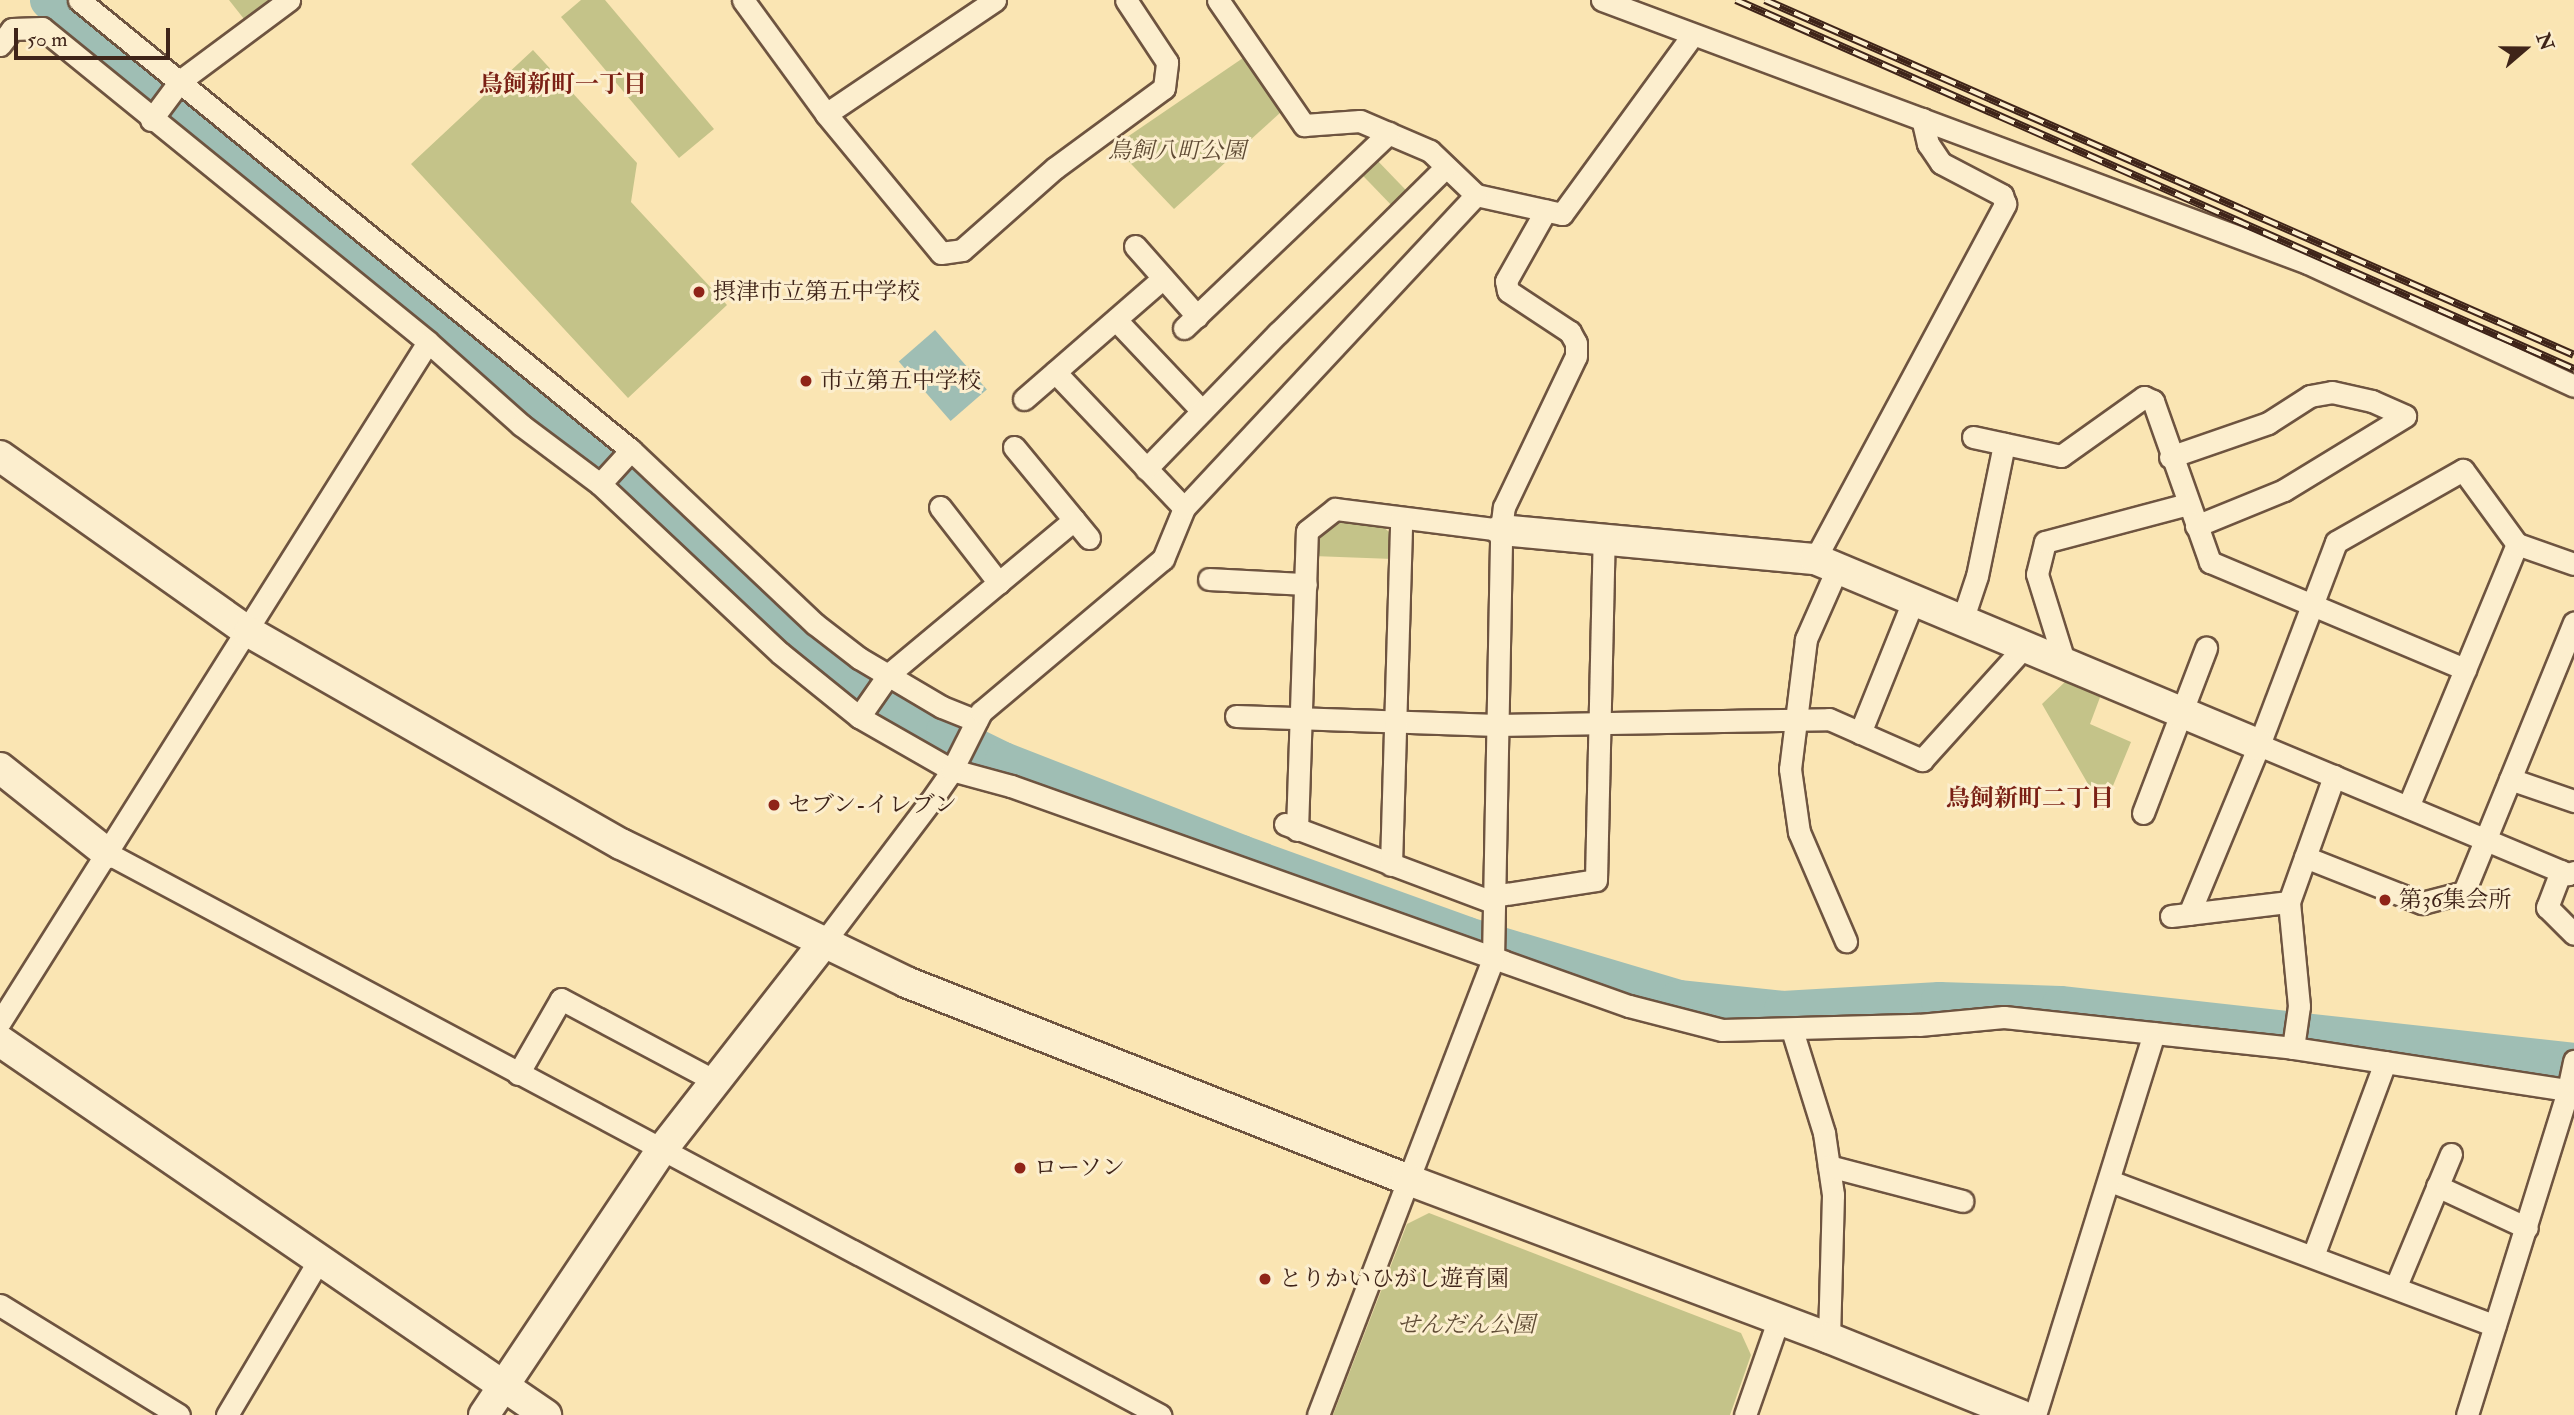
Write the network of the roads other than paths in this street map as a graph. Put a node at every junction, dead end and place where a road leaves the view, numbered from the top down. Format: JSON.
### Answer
{"nodes":[{"id":1,"x":79,"y":0,"type":"edge"},
{"id":2,"x":289,"y":0,"type":"edge"},
{"id":3,"x":743,"y":0,"type":"edge"},
{"id":4,"x":995,"y":0,"type":"edge"},
{"id":5,"x":1126,"y":0,"type":"edge"},
{"id":6,"x":1218,"y":0,"type":"edge"},
{"id":7,"x":1602,"y":0,"type":"edge"},
{"id":8,"x":1692,"y":36,"type":"junction"},
{"id":9,"x":0,"y":45,"type":"edge"},
{"id":10,"x":180,"y":81,"type":"junction"},
{"id":11,"x":826,"y":114,"type":"junction"},
{"id":12,"x":1922,"y":119,"type":"junction"},
{"id":13,"x":151,"y":120,"type":"junction"},
{"id":14,"x":1389,"y":134,"type":"junction"},
{"id":15,"x":1446,"y":167,"type":"junction"},
{"id":16,"x":1476,"y":195,"type":"junction"},
{"id":17,"x":1546,"y":210,"type":"junction"},
{"id":18,"x":1135,"y":246,"type":"dead end"},
{"id":19,"x":1163,"y":278,"type":"junction"},
{"id":20,"x":1116,"y":320,"type":"junction"},
{"id":21,"x":428,"y":342,"type":"junction"},
{"id":22,"x":1055,"y":372,"type":"junction"},
{"id":23,"x":2574,"y":386,"type":"edge"},
{"id":24,"x":1024,"y":399,"type":"dead end"},
{"id":25,"x":1202,"y":411,"type":"junction"},
{"id":26,"x":1973,"y":437,"type":"dead end"},
{"id":27,"x":2004,"y":444,"type":"junction"},
{"id":28,"x":1014,"y":447,"type":"dead end"},
{"id":29,"x":631,"y":450,"type":"junction"},
{"id":30,"x":0,"y":456,"type":"edge"},
{"id":31,"x":2171,"y":457,"type":"junction"},
{"id":32,"x":1146,"y":469,"type":"junction"},
{"id":33,"x":600,"y":484,"type":"junction"},
{"id":34,"x":2188,"y":503,"type":"junction"},
{"id":35,"x":940,"y":507,"type":"dead end"},
{"id":36,"x":1184,"y":508,"type":"junction"},
{"id":37,"x":1401,"y":517,"type":"junction"},
{"id":38,"x":1074,"y":520,"type":"junction"},
{"id":39,"x":2196,"y":526,"type":"junction"},
{"id":40,"x":1501,"y":530,"type":"junction"},
{"id":41,"x":1089,"y":538,"type":"dead end"},
{"id":42,"x":1604,"y":540,"type":"junction"},
{"id":43,"x":2516,"y":544,"type":"junction"},
{"id":44,"x":1826,"y":564,"type":"junction"},
{"id":45,"x":2574,"y":564,"type":"edge"},
{"id":46,"x":1209,"y":579,"type":"dead end"},
{"id":47,"x":999,"y":583,"type":"junction"},
{"id":48,"x":1306,"y":584,"type":"junction"},
{"id":49,"x":1913,"y":601,"type":"junction"},
{"id":50,"x":2312,"y":605,"type":"junction"},
{"id":51,"x":1962,"y":621,"type":"junction"},
{"id":52,"x":2574,"y":623,"type":"edge"},
{"id":53,"x":248,"y":632,"type":"junction"},
{"id":54,"x":2024,"y":647,"type":"junction"},
{"id":55,"x":2206,"y":648,"type":"dead end"},
{"id":56,"x":2066,"y":664,"type":"junction"},
{"id":57,"x":2465,"y":669,"type":"junction"},
{"id":58,"x":889,"y":674,"type":"junction"},
{"id":59,"x":2184,"y":714,"type":"junction"},
{"id":60,"x":1236,"y":716,"type":"dead end"},
{"id":61,"x":1303,"y":716,"type":"junction"},
{"id":62,"x":859,"y":718,"type":"junction"},
{"id":63,"x":1397,"y":720,"type":"junction"},
{"id":64,"x":1794,"y":720,"type":"junction"},
{"id":65,"x":1600,"y":723,"type":"junction"},
{"id":66,"x":975,"y":724,"type":"junction"},
{"id":67,"x":1497,"y":724,"type":"junction"},
{"id":68,"x":1860,"y":733,"type":"junction"},
{"id":69,"x":2259,"y":745,"type":"junction"},
{"id":70,"x":957,"y":761,"type":"junction"},
{"id":71,"x":0,"y":768,"type":"edge"},
{"id":72,"x":2334,"y":776,"type":"junction"},
{"id":73,"x":2510,"y":779,"type":"junction"},
{"id":74,"x":2574,"y":800,"type":"edge"},
{"id":75,"x":2408,"y":807,"type":"junction"},
{"id":76,"x":2144,"y":813,"type":"dead end"},
{"id":77,"x":2486,"y":840,"type":"junction"},
{"id":78,"x":107,"y":853,"type":"junction"},
{"id":79,"x":2305,"y":857,"type":"junction"},
{"id":80,"x":1391,"y":865,"type":"junction"},
{"id":81,"x":2567,"y":871,"type":"edge"},
{"id":82,"x":1493,"y":899,"type":"junction"},
{"id":83,"x":2289,"y":902,"type":"junction"},
{"id":84,"x":2574,"y":934,"type":"edge"},
{"id":85,"x":1846,"y":941,"type":"dead end"},
{"id":86,"x":824,"y":942,"type":"junction"},
{"id":87,"x":1493,"y":959,"type":"junction"},
{"id":88,"x":0,"y":1022,"type":"edge"},
{"id":89,"x":1792,"y":1030,"type":"junction"},
{"id":90,"x":2154,"y":1033,"type":"junction"},
{"id":91,"x":0,"y":1041,"type":"edge"},
{"id":92,"x":2294,"y":1048,"type":"junction"},
{"id":93,"x":2385,"y":1062,"type":"junction"},
{"id":94,"x":518,"y":1074,"type":"junction"},
{"id":95,"x":2572,"y":1079,"type":"edge"},
{"id":96,"x":715,"y":1082,"type":"junction"},
{"id":97,"x":661,"y":1151,"type":"junction"},
{"id":98,"x":2451,"y":1154,"type":"dead end"},
{"id":99,"x":1829,"y":1166,"type":"junction"},
{"id":100,"x":1406,"y":1179,"type":"junction"},
{"id":101,"x":2110,"y":1181,"type":"junction"},
{"id":102,"x":2437,"y":1186,"type":"junction"},
{"id":103,"x":1962,"y":1201,"type":"dead end"},
{"id":104,"x":2527,"y":1227,"type":"junction"},
{"id":105,"x":2313,"y":1256,"type":"junction"},
{"id":106,"x":319,"y":1260,"type":"junction"},
{"id":107,"x":2396,"y":1286,"type":"junction"},
{"id":108,"x":0,"y":1305,"type":"edge"},
{"id":109,"x":1778,"y":1321,"type":"junction"},
{"id":110,"x":2496,"y":1326,"type":"junction"},
{"id":111,"x":1829,"y":1338,"type":"junction"},
{"id":112,"x":503,"y":1387,"type":"junction"},
{"id":113,"x":179,"y":1415,"type":"edge"},
{"id":114,"x":227,"y":1415,"type":"edge"},
{"id":115,"x":485,"y":1415,"type":"edge"},
{"id":116,"x":546,"y":1415,"type":"edge"},
{"id":117,"x":1160,"y":1415,"type":"edge"},
{"id":118,"x":1318,"y":1415,"type":"edge"},
{"id":119,"x":1745,"y":1415,"type":"edge"},
{"id":120,"x":2021,"y":1415,"type":"edge"},
{"id":121,"x":2035,"y":1415,"type":"edge"},
{"id":122,"x":2468,"y":1415,"type":"edge"}],
"edges":[{"from":1,"to":10,"type":"street"},
{"from":2,"to":10,"type":"street"},
{"from":3,"to":11,"type":"street"},
{"from":4,"to":11,"type":"street"},
{"from":5,"to":11,"type":"street"},
{"from":6,"to":14,"type":"street"},
{"from":7,"to":8,"type":"street"},
{"from":8,"to":12,"type":"street"},
{"from":8,"to":17,"type":"street"},
{"from":9,"to":13,"type":"street"},
{"from":10,"to":13,"type":"street"},
{"from":10,"to":29,"type":"street"},
{"from":12,"to":23,"type":"street"},
{"from":12,"to":44,"type":"street"},
{"from":13,"to":21,"type":"street"},
{"from":14,"to":15,"type":"street"},
{"from":14,"to":19,"type":"street"},
{"from":15,"to":16,"type":"street"},
{"from":15,"to":25,"type":"street"},
{"from":16,"to":17,"type":"street"},
{"from":16,"to":36,"type":"street"},
{"from":17,"to":40,"type":"street"},
{"from":18,"to":19,"type":"street"},
{"from":19,"to":20,"type":"street"},
{"from":20,"to":22,"type":"street"},
{"from":20,"to":25,"type":"street"},
{"from":21,"to":33,"type":"street"},
{"from":21,"to":53,"type":"street"},
{"from":22,"to":24,"type":"street"},
{"from":22,"to":32,"type":"street"},
{"from":25,"to":32,"type":"street"},
{"from":26,"to":27,"type":"street"},
{"from":27,"to":31,"type":"street"},
{"from":27,"to":51,"type":"street"},
{"from":28,"to":38,"type":"street"},
{"from":29,"to":33,"type":"street"},
{"from":29,"to":58,"type":"street"},
{"from":30,"to":53,"type":"street"},
{"from":31,"to":34,"type":"street"},
{"from":31,"to":39,"type":"street"},
{"from":32,"to":36,"type":"street"},
{"from":33,"to":62,"type":"street"},
{"from":34,"to":39,"type":"street"},
{"from":34,"to":56,"type":"street"},
{"from":35,"to":47,"type":"street"},
{"from":36,"to":66,"type":"street"},
{"from":37,"to":40,"type":"street"},
{"from":37,"to":48,"type":"street"},
{"from":37,"to":63,"type":"street"},
{"from":38,"to":41,"type":"street"},
{"from":38,"to":47,"type":"street"},
{"from":39,"to":50,"type":"street"},
{"from":40,"to":42,"type":"street"},
{"from":40,"to":67,"type":"street"},
{"from":42,"to":44,"type":"street"},
{"from":42,"to":65,"type":"street"},
{"from":43,"to":45,"type":"street"},
{"from":43,"to":50,"type":"street"},
{"from":43,"to":57,"type":"street"},
{"from":44,"to":49,"type":"street"},
{"from":44,"to":64,"type":"street"},
{"from":46,"to":48,"type":"street"},
{"from":47,"to":58,"type":"street"},
{"from":48,"to":61,"type":"street"},
{"from":49,"to":51,"type":"street"},
{"from":49,"to":68,"type":"street"},
{"from":50,"to":57,"type":"street"},
{"from":50,"to":69,"type":"street"},
{"from":51,"to":54,"type":"street"},
{"from":52,"to":73,"type":"street"},
{"from":53,"to":78,"type":"street"},
{"from":53,"to":86,"type":"street"},
{"from":54,"to":56,"type":"street"},
{"from":54,"to":68,"type":"street"},
{"from":55,"to":59,"type":"street"},
{"from":56,"to":59,"type":"street"},
{"from":57,"to":75,"type":"street"},
{"from":58,"to":62,"type":"street"},
{"from":58,"to":66,"type":"street"},
{"from":59,"to":69,"type":"street"},
{"from":59,"to":76,"type":"street"},
{"from":60,"to":61,"type":"street"},
{"from":61,"to":63,"type":"street"},
{"from":61,"to":80,"type":"street"},
{"from":62,"to":70,"type":"street"},
{"from":63,"to":67,"type":"street"},
{"from":63,"to":80,"type":"street"},
{"from":64,"to":65,"type":"street"},
{"from":64,"to":68,"type":"street"},
{"from":64,"to":85,"type":"street"},
{"from":65,"to":67,"type":"street"},
{"from":65,"to":82,"type":"street"},
{"from":66,"to":70,"type":"street"},
{"from":67,"to":82,"type":"street"},
{"from":69,"to":72,"type":"street"},
{"from":69,"to":83,"type":"street"},
{"from":70,"to":86,"type":"street"},
{"from":70,"to":87,"type":"street"},
{"from":71,"to":78,"type":"street"},
{"from":72,"to":75,"type":"street"},
{"from":72,"to":79,"type":"street"},
{"from":73,"to":74,"type":"street"},
{"from":73,"to":77,"type":"street"},
{"from":75,"to":77,"type":"street"},
{"from":77,"to":79,"type":"street"},
{"from":77,"to":81,"type":"street"},
{"from":78,"to":88,"type":"street"},
{"from":78,"to":94,"type":"street"},
{"from":79,"to":83,"type":"street"},
{"from":80,"to":82,"type":"street"},
{"from":81,"to":84,"type":"street"},
{"from":82,"to":87,"type":"street"},
{"from":83,"to":92,"type":"street"},
{"from":86,"to":96,"type":"street"},
{"from":86,"to":100,"type":"street"},
{"from":87,"to":89,"type":"street"},
{"from":87,"to":100,"type":"street"},
{"from":89,"to":90,"type":"street"},
{"from":89,"to":99,"type":"street"},
{"from":90,"to":92,"type":"street"},
{"from":90,"to":101,"type":"street"},
{"from":91,"to":106,"type":"street"},
{"from":92,"to":93,"type":"street"},
{"from":93,"to":95,"type":"street"},
{"from":93,"to":105,"type":"street"},
{"from":94,"to":96,"type":"street"},
{"from":94,"to":97,"type":"street"},
{"from":95,"to":104,"type":"street"},
{"from":96,"to":97,"type":"street"},
{"from":97,"to":112,"type":"street"},
{"from":97,"to":117,"type":"street"},
{"from":98,"to":102,"type":"street"},
{"from":99,"to":103,"type":"street"},
{"from":99,"to":111,"type":"street"},
{"from":100,"to":109,"type":"street"},
{"from":100,"to":118,"type":"street"},
{"from":101,"to":105,"type":"street"},
{"from":101,"to":121,"type":"street"},
{"from":102,"to":104,"type":"street"},
{"from":102,"to":107,"type":"street"},
{"from":104,"to":110,"type":"street"},
{"from":105,"to":107,"type":"street"},
{"from":106,"to":112,"type":"street"},
{"from":106,"to":114,"type":"street"},
{"from":107,"to":110,"type":"street"},
{"from":108,"to":113,"type":"street"},
{"from":109,"to":111,"type":"street"},
{"from":109,"to":119,"type":"street"},
{"from":110,"to":122,"type":"street"},
{"from":111,"to":120,"type":"street"},
{"from":112,"to":115,"type":"street"},
{"from":112,"to":116,"type":"street"}]}
